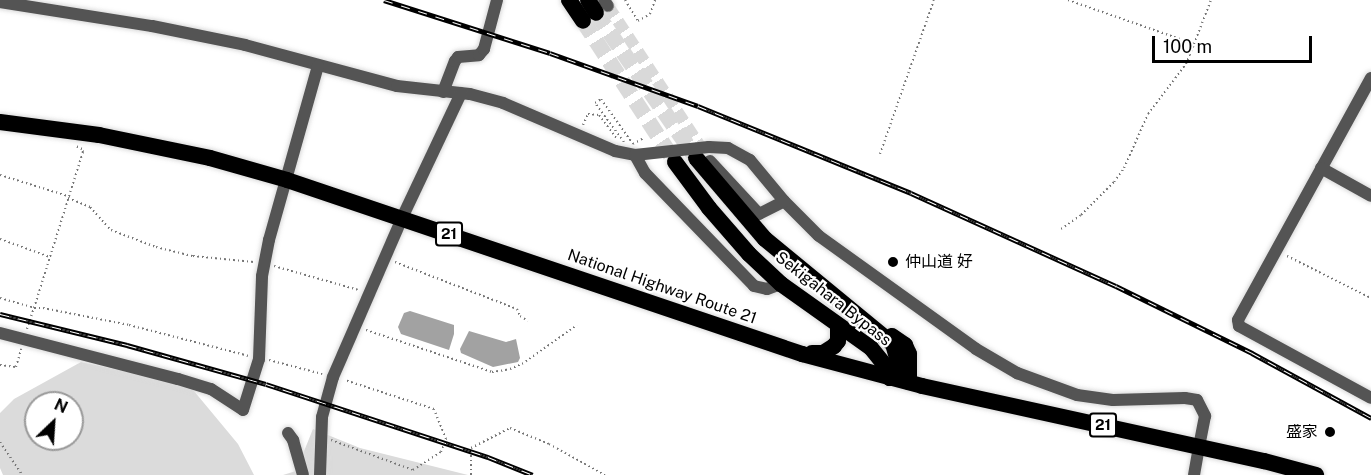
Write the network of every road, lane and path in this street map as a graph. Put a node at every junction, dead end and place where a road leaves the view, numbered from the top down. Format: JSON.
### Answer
{"nodes":[{"id":1,"x":497,"y":0,"type":"edge"},
{"id":2,"x":569,"y":0,"type":"edge"},
{"id":3,"x":625,"y":0,"type":"edge"},
{"id":4,"x":655,"y":0,"type":"edge"},
{"id":5,"x":934,"y":0,"type":"edge"},
{"id":6,"x":1068,"y":0,"type":"edge"},
{"id":7,"x":1211,"y":0,"type":"edge"},
{"id":8,"x":0,"y":2,"type":"edge"},
{"id":9,"x":59,"y":5,"type":"edge"},
{"id":10,"x":596,"y":8,"type":"tunnel mouth"},
{"id":11,"x":1194,"y":44,"type":"junction"},
{"id":12,"x":318,"y":66,"type":"junction"},
{"id":13,"x":1371,"y":78,"type":"edge"},
{"id":14,"x":443,"y":92,"type":"junction"},
{"id":15,"x":461,"y":93,"type":"junction"},
{"id":16,"x":0,"y":122,"type":"edge"},
{"id":17,"x":578,"y":135,"type":"junction"},
{"id":18,"x":644,"y":138,"type":"dead end"},
{"id":19,"x":74,"y":145,"type":"dead end"},
{"id":20,"x":880,"y":154,"type":"dead end"},
{"id":21,"x":635,"y":155,"type":"junction"},
{"id":22,"x":703,"y":160,"type":"joint"},
{"id":23,"x":675,"y":162,"type":"tunnel mouth"},
{"id":24,"x":1321,"y":168,"type":"junction"},
{"id":25,"x":0,"y":175,"type":"edge"},
{"id":26,"x":287,"y":180,"type":"junction"},
{"id":27,"x":1371,"y":196,"type":"edge"},
{"id":28,"x":68,"y":197,"type":"junction"},
{"id":29,"x":784,"y":201,"type":"junction"},
{"id":30,"x":402,"y":218,"type":"junction"},
{"id":31,"x":1060,"y":229,"type":"dead end"},
{"id":32,"x":0,"y":239,"type":"edge"},
{"id":33,"x":1276,"y":250,"type":"junction"},
{"id":34,"x":50,"y":257,"type":"junction"},
{"id":35,"x":385,"y":258,"type":"junction"},
{"id":36,"x":265,"y":263,"type":"junction"},
{"id":37,"x":782,"y":284,"type":"junction"},
{"id":38,"x":369,"y":294,"type":"junction"},
{"id":39,"x":0,"y":298,"type":"edge"},
{"id":40,"x":1371,"y":298,"type":"edge"},
{"id":41,"x":858,"y":315,"type":"junction"},
{"id":42,"x":528,"y":321,"type":"dead end"},
{"id":43,"x":577,"y":325,"type":"dead end"},
{"id":44,"x":355,"y":326,"type":"junction"},
{"id":45,"x":838,"y":326,"type":"junction"},
{"id":46,"x":0,"y":333,"type":"edge"},
{"id":47,"x":802,"y":354,"type":"junction"},
{"id":48,"x":890,"y":378,"type":"junction"},
{"id":49,"x":909,"y":382,"type":"junction"},
{"id":50,"x":1371,"y":398,"type":"edge"},
{"id":51,"x":288,"y":433,"type":"dead end"},
{"id":52,"x":0,"y":442,"type":"edge"},
{"id":53,"x":1198,"y":446,"type":"junction"},
{"id":54,"x":22,"y":475,"type":"edge"},
{"id":55,"x":303,"y":475,"type":"edge"},
{"id":56,"x":320,"y":475,"type":"edge"},
{"id":57,"x":471,"y":475,"type":"edge"},
{"id":58,"x":605,"y":475,"type":"edge"},
{"id":59,"x":1194,"y":475,"type":"edge"},
{"id":60,"x":1316,"y":475,"type":"edge"}],
"edges":[{"from":1,"to":14,"type":"street"},
{"from":2,"to":10,"type":"highway"},
{"from":3,"to":4,"type":"path"},
{"from":5,"to":20,"type":"path"},
{"from":6,"to":11,"type":"path"},
{"from":7,"to":11,"type":"path"},
{"from":8,"to":9,"type":"street"},
{"from":9,"to":12,"type":"street"},
{"from":11,"to":31,"type":"path"},
{"from":12,"to":14,"type":"street"},
{"from":12,"to":26,"type":"street"},
{"from":13,"to":24,"type":"street"},
{"from":14,"to":15,"type":"street"},
{"from":15,"to":17,"type":"street"},
{"from":15,"to":30,"type":"street"},
{"from":16,"to":26,"type":"highway","name":"National Highway Route 21","number":"21"},
{"from":17,"to":18,"type":"path"},
{"from":17,"to":21,"type":"street"},
{"from":19,"to":28,"type":"path"},
{"from":21,"to":29,"type":"street","bridge":true},
{"from":21,"to":37,"type":"street"},
{"from":22,"to":29,"type":"street"},
{"from":22,"to":41,"type":"highway","name":"Sekigahara Bypass"},
{"from":23,"to":37,"type":"highway","name":"Sekigahara Bypass"},
{"from":24,"to":27,"type":"street"},
{"from":24,"to":33,"type":"street"},
{"from":25,"to":28,"type":"path"},
{"from":26,"to":30,"type":"highway","name":"National Highway Route 21","number":"21"},
{"from":26,"to":36,"type":"street"},
{"from":28,"to":34,"type":"path"},
{"from":28,"to":36,"type":"path"},
{"from":29,"to":53,"type":"street"},
{"from":30,"to":35,"type":"street"},
{"from":30,"to":47,"type":"highway","name":"National Highway Route 21","number":"21"},
{"from":32,"to":34,"type":"path"},
{"from":33,"to":40,"type":"path"},
{"from":33,"to":50,"type":"street"},
{"from":34,"to":39,"type":"path"},
{"from":35,"to":38,"type":"street"},
{"from":35,"to":42,"type":"path"},
{"from":36,"to":38,"type":"path"},
{"from":36,"to":46,"type":"street"},
{"from":37,"to":45,"type":"highway","name":"Sekigahara Bypass"},
{"from":38,"to":44,"type":"street"},
{"from":41,"to":48,"type":"highway","name":"Sekigahara Bypass"},
{"from":41,"to":49,"type":"highway","name":"Sekigahara Bypass"},
{"from":43,"to":44,"type":"path"},
{"from":44,"to":56,"type":"street"},
{"from":45,"to":47,"type":"highway"},
{"from":45,"to":48,"type":"highway","name":"Sekigahara Bypass"},
{"from":47,"to":48,"type":"highway","name":"National Highway Route 21","number":"21"},
{"from":48,"to":49,"type":"highway","name":"National Highway Route 21","number":"21"},
{"from":49,"to":53,"type":"highway","name":"National Highway Route 21","number":"21"},
{"from":51,"to":55,"type":"street"},
{"from":52,"to":54,"type":"path"},
{"from":53,"to":59,"type":"street"},
{"from":53,"to":60,"type":"highway","name":"National Highway Route 21","number":"21"},
{"from":57,"to":58,"type":"path"}]}
